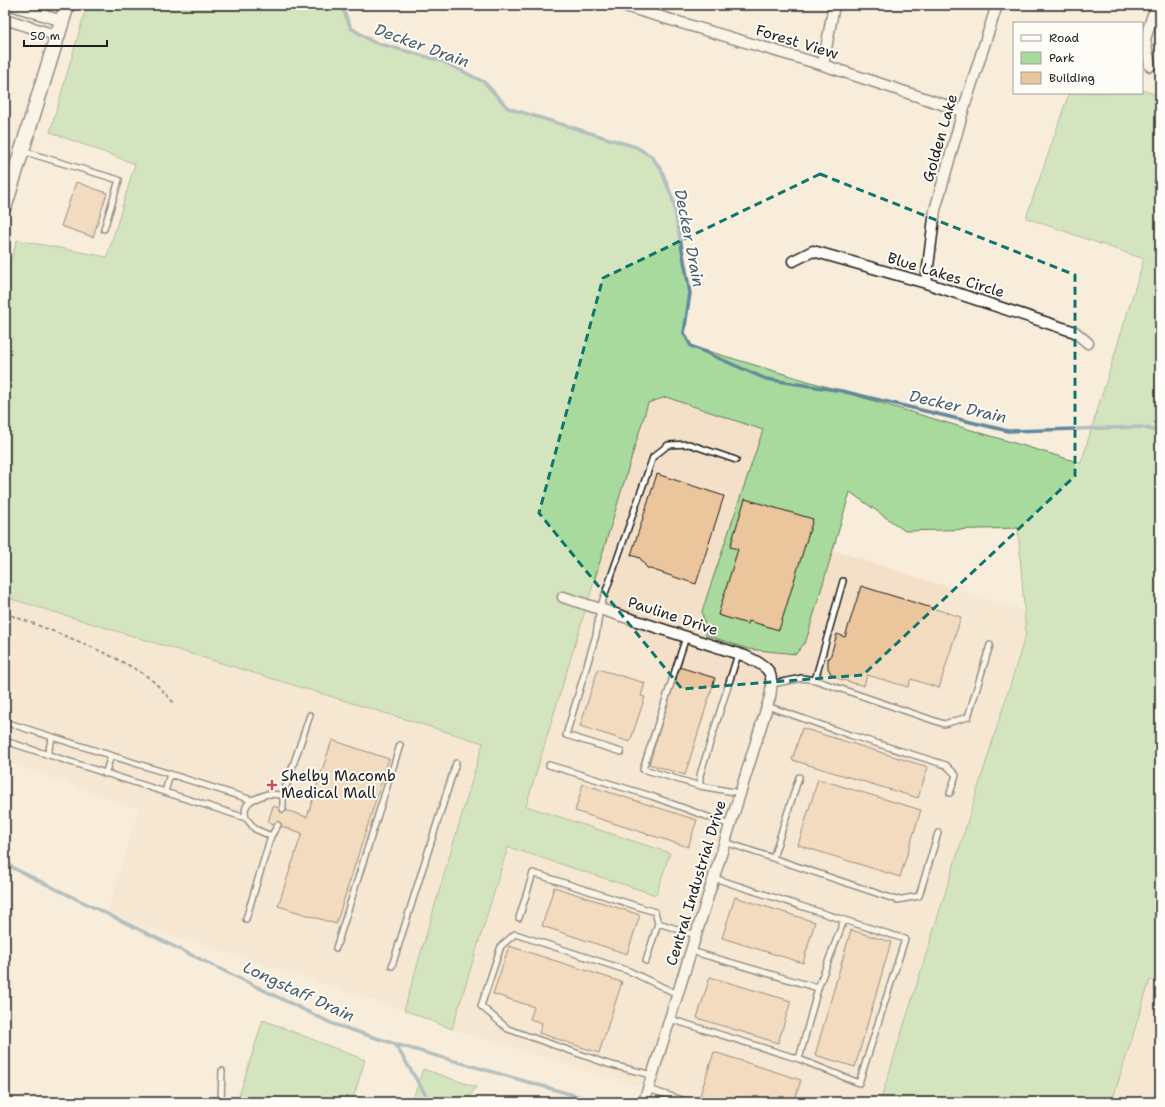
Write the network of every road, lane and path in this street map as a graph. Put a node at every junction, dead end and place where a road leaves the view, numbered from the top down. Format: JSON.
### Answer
{"nodes":[{"id":1,"x":11,"y":5,"type":"edge"},
{"id":2,"x":67,"y":5,"type":"edge"},
{"id":3,"x":621,"y":5,"type":"edge"},
{"id":4,"x":834,"y":5,"type":"edge"},
{"id":5,"x":997,"y":5,"type":"edge"},
{"id":6,"x":1156,"y":5,"type":"edge"},
{"id":7,"x":5,"y":18,"type":"edge"},
{"id":8,"x":62,"y":21,"type":"junction"},
{"id":9,"x":58,"y":36,"type":"junction"},
{"id":10,"x":823,"y":66,"type":"junction"},
{"id":11,"x":1150,"y":66,"type":"dead end"},
{"id":12,"x":963,"y":111,"type":"junction"},
{"id":13,"x":21,"y":151,"type":"junction"},
{"id":14,"x":5,"y":205,"type":"edge"},
{"id":15,"x":104,"y":230,"type":"dead end"},
{"id":16,"x":793,"y":262,"type":"dead end"},
{"id":17,"x":926,"y":283,"type":"junction"},
{"id":18,"x":1088,"y":343,"type":"dead end"},
{"id":19,"x":736,"y":460,"type":"dead end"},
{"id":20,"x":843,"y":581,"type":"dead end"},
{"id":21,"x":563,"y":597,"type":"dead end"},
{"id":22,"x":600,"y":608,"type":"junction"},
{"id":23,"x":5,"y":613,"type":"edge"},
{"id":24,"x":686,"y":637,"type":"junction"},
{"id":25,"x":990,"y":645,"type":"dead end"},
{"id":26,"x":738,"y":654,"type":"junction"},
{"id":27,"x":770,"y":671,"type":"joint"},
{"id":28,"x":815,"y":680,"type":"junction"},
{"id":29,"x":772,"y":684,"type":"junction"},
{"id":30,"x":174,"y":703,"type":"dead end"},
{"id":31,"x":767,"y":706,"type":"junction"},
{"id":32,"x":310,"y":715,"type":"dead end"},
{"id":33,"x":5,"y":722,"type":"edge"},
{"id":34,"x":52,"y":738,"type":"junction"},
{"id":35,"x":5,"y":741,"type":"edge"},
{"id":36,"x":400,"y":745,"type":"dead end"},
{"id":37,"x":621,"y":752,"type":"dead end"},
{"id":38,"x":47,"y":755,"type":"junction"},
{"id":39,"x":111,"y":756,"type":"junction"},
{"id":40,"x":456,"y":763,"type":"dead end"},
{"id":41,"x":549,"y":765,"type":"dead end"},
{"id":42,"x":106,"y":774,"type":"junction"},
{"id":43,"x":170,"y":774,"type":"junction"},
{"id":44,"x":799,"y":778,"type":"dead end"},
{"id":45,"x":700,"y":786,"type":"junction"},
{"id":46,"x":164,"y":792,"type":"junction"},
{"id":47,"x":740,"y":793,"type":"junction"},
{"id":48,"x":950,"y":793,"type":"dead end"},
{"id":49,"x":283,"y":795,"type":"junction"},
{"id":50,"x":252,"y":800,"type":"junction"},
{"id":51,"x":282,"y":809,"type":"dead end"},
{"id":52,"x":246,"y":818,"type":"junction"},
{"id":53,"x":278,"y":825,"type":"dead end"},
{"id":54,"x":730,"y":825,"type":"junction"},
{"id":55,"x":938,"y":833,"type":"dead end"},
{"id":56,"x":271,"y":836,"type":"junction"},
{"id":57,"x":725,"y":842,"type":"junction"},
{"id":58,"x":773,"y":858,"type":"junction"},
{"id":59,"x":714,"y":878,"type":"junction"},
{"id":60,"x":519,"y":918,"type":"dead end"},
{"id":61,"x":246,"y":919,"type":"dead end"},
{"id":62,"x":844,"y":920,"type":"junction"},
{"id":63,"x":658,"y":923,"type":"junction"},
{"id":64,"x":696,"y":935,"type":"junction"},
{"id":65,"x":336,"y":948,"type":"dead end"},
{"id":66,"x":691,"y":951,"type":"junction"},
{"id":67,"x":646,"y":961,"type":"dead end"},
{"id":68,"x":392,"y":966,"type":"dead end"},
{"id":69,"x":818,"y":988,"type":"junction"},
{"id":70,"x":677,"y":994,"type":"junction"},
{"id":71,"x":670,"y":1019,"type":"junction"},
{"id":72,"x":799,"y":1059,"type":"junction"},
{"id":73,"x":222,"y":1071,"type":"dead end"},
{"id":74,"x":652,"y":1075,"type":"junction"},
{"id":75,"x":648,"y":1089,"type":"junction"},
{"id":76,"x":221,"y":1102,"type":"edge"},
{"id":77,"x":644,"y":1102,"type":"edge"},
{"id":78,"x":689,"y":1102,"type":"edge"}],
"edges":[{"from":1,"to":8,"type":"street"},
{"from":2,"to":8,"type":"street"},
{"from":3,"to":10,"type":"street","name":"Forest View"},
{"from":4,"to":10,"type":"street"},
{"from":5,"to":12,"type":"street","name":"Golden Lake"},
{"from":6,"to":11,"type":"street"},
{"from":7,"to":9,"type":"street"},
{"from":8,"to":9,"type":"street"},
{"from":9,"to":13,"type":"street"},
{"from":10,"to":12,"type":"street","name":"Forest View"},
{"from":12,"to":17,"type":"street","name":"Golden Lake"},
{"from":13,"to":14,"type":"street"},
{"from":13,"to":15,"type":"lane"},
{"from":16,"to":17,"type":"street","name":"Blue Lakes Circle"},
{"from":17,"to":18,"type":"street","name":"Blue Lakes Circle"},
{"from":19,"to":22,"type":"lane"},
{"from":20,"to":28,"type":"lane"},
{"from":21,"to":22,"type":"street","name":"Pauline Drive"},
{"from":22,"to":24,"type":"street","name":"Pauline Drive"},
{"from":22,"to":37,"type":"lane"},
{"from":23,"to":30,"type":"path"},
{"from":24,"to":26,"type":"street","name":"Pauline Drive"},
{"from":24,"to":45,"type":"lane"},
{"from":25,"to":28,"type":"lane"},
{"from":26,"to":27,"type":"street","name":"Pauline Drive"},
{"from":26,"to":45,"type":"lane"},
{"from":27,"to":29,"type":"street","name":"Central Industrial Drive"},
{"from":28,"to":29,"type":"lane"},
{"from":29,"to":31,"type":"street","name":"Central Industrial Drive"},
{"from":31,"to":47,"type":"street","name":"Central Industrial Drive"},
{"from":31,"to":48,"type":"lane"},
{"from":32,"to":49,"type":"lane"},
{"from":33,"to":34,"type":"lane"},
{"from":34,"to":38,"type":"lane"},
{"from":34,"to":39,"type":"lane"},
{"from":35,"to":38,"type":"lane"},
{"from":36,"to":65,"type":"lane"},
{"from":38,"to":42,"type":"lane"},
{"from":39,"to":42,"type":"lane"},
{"from":39,"to":43,"type":"lane"},
{"from":40,"to":68,"type":"lane"},
{"from":41,"to":54,"type":"lane"},
{"from":42,"to":46,"type":"lane"},
{"from":43,"to":46,"type":"lane"},
{"from":43,"to":50,"type":"lane"},
{"from":44,"to":58,"type":"lane"},
{"from":45,"to":47,"type":"lane"},
{"from":46,"to":52,"type":"lane"},
{"from":47,"to":54,"type":"street","name":"Central Industrial Drive"},
{"from":49,"to":50,"type":"lane"},
{"from":49,"to":51,"type":"lane"},
{"from":50,"to":52,"type":"lane"},
{"from":52,"to":56,"type":"lane"},
{"from":53,"to":56,"type":"lane"},
{"from":54,"to":57,"type":"street","name":"Central Industrial Drive"},
{"from":55,"to":58,"type":"lane"},
{"from":56,"to":61,"type":"lane"},
{"from":57,"to":58,"type":"lane"},
{"from":57,"to":59,"type":"street","name":"Central Industrial Drive"},
{"from":59,"to":62,"type":"lane"},
{"from":59,"to":64,"type":"street","name":"Central Industrial Drive"},
{"from":60,"to":63,"type":"lane"},
{"from":62,"to":69,"type":"lane"},
{"from":62,"to":72,"type":"lane"},
{"from":63,"to":64,"type":"lane"},
{"from":63,"to":67,"type":"lane"},
{"from":64,"to":66,"type":"street","name":"Central Industrial Drive"},
{"from":66,"to":69,"type":"lane"},
{"from":66,"to":70,"type":"street","name":"Central Industrial Drive"},
{"from":69,"to":72,"type":"lane"},
{"from":70,"to":71,"type":"street","name":"Central Industrial Drive"},
{"from":70,"to":74,"type":"lane"},
{"from":71,"to":72,"type":"lane"},
{"from":71,"to":74,"type":"street","name":"Central Industrial Drive"},
{"from":73,"to":76,"type":"lane"},
{"from":74,"to":75,"type":"street","name":"Central Industrial Drive"},
{"from":75,"to":77,"type":"street","name":"Central Industrial Drive"},
{"from":75,"to":78,"type":"lane"}]}
